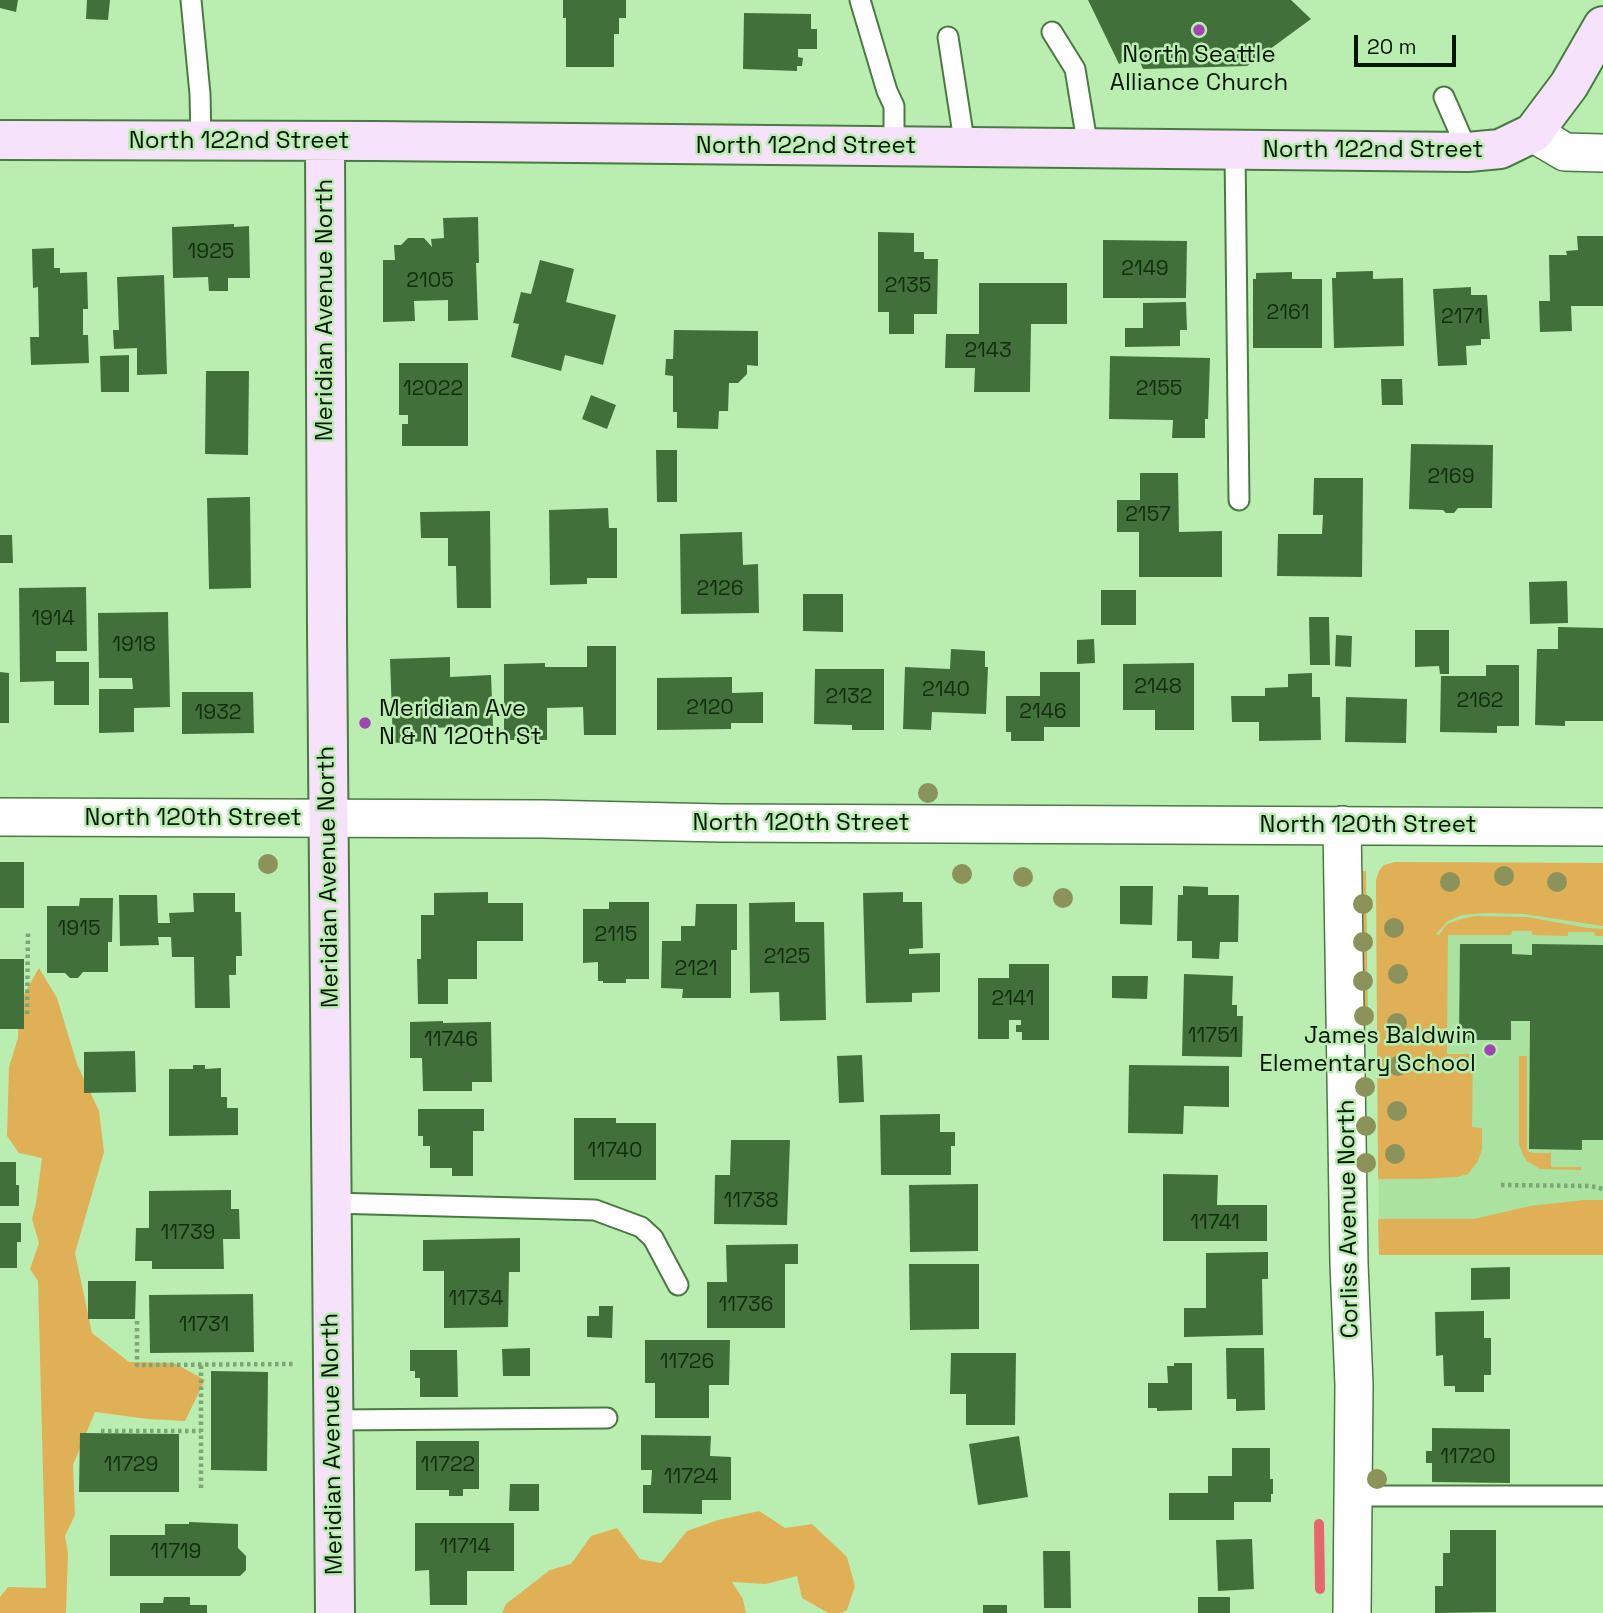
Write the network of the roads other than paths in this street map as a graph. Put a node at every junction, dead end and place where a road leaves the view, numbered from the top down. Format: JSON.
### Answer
{"nodes":[{"id":1,"x":191,"y":0,"type":"edge"},
{"id":2,"x":860,"y":0,"type":"edge"},
{"id":3,"x":1603,"y":26,"type":"edge"},
{"id":4,"x":1052,"y":32,"type":"dead end"},
{"id":5,"x":948,"y":37,"type":"dead end"},
{"id":6,"x":1444,"y":97,"type":"dead end"},
{"id":7,"x":1533,"y":133,"type":"junction"},
{"id":8,"x":0,"y":140,"type":"edge"},
{"id":9,"x":201,"y":141,"type":"junction"},
{"id":10,"x":325,"y":142,"type":"junction"},
{"id":11,"x":894,"y":146,"type":"junction"},
{"id":12,"x":965,"y":147,"type":"junction"},
{"id":13,"x":1088,"y":148,"type":"junction"},
{"id":14,"x":1235,"y":150,"type":"junction"},
{"id":15,"x":1468,"y":152,"type":"junction"},
{"id":16,"x":1603,"y":153,"type":"edge"},
{"id":17,"x":1239,"y":500,"type":"dead end"},
{"id":18,"x":0,"y":817,"type":"edge"},
{"id":19,"x":328,"y":819,"type":"junction"},
{"id":20,"x":1342,"y":825,"type":"junction"},
{"id":21,"x":1603,"y":827,"type":"edge"},
{"id":22,"x":331,"y":1203,"type":"junction"},
{"id":23,"x":678,"y":1285,"type":"dead end"},
{"id":24,"x":607,"y":1418,"type":"dead end"},
{"id":25,"x":333,"y":1420,"type":"junction"},
{"id":26,"x":1353,"y":1496,"type":"junction"},
{"id":27,"x":1603,"y":1496,"type":"edge"},
{"id":28,"x":335,"y":1613,"type":"edge"},
{"id":29,"x":1352,"y":1613,"type":"edge"}],
"edges":[{"from":1,"to":9,"type":"lane"},
{"from":2,"to":11,"type":"lane"},
{"from":3,"to":7,"type":"street"},
{"from":4,"to":13,"type":"lane"},
{"from":5,"to":12,"type":"lane"},
{"from":6,"to":15,"type":"lane"},
{"from":7,"to":15,"type":"street","name":"North 122nd Street"},
{"from":7,"to":16,"type":"street"},
{"from":8,"to":9,"type":"street","name":"North 122nd Street"},
{"from":9,"to":10,"type":"street","name":"North 122nd Street"},
{"from":10,"to":11,"type":"street","name":"North 122nd Street"},
{"from":10,"to":19,"type":"street","name":"Meridian Avenue North"},
{"from":11,"to":12,"type":"street","name":"North 122nd Street"},
{"from":12,"to":13,"type":"street","name":"North 122nd Street"},
{"from":13,"to":14,"type":"street","name":"North 122nd Street"},
{"from":14,"to":15,"type":"street","name":"North 122nd Street"},
{"from":14,"to":17,"type":"lane"},
{"from":18,"to":19,"type":"street","name":"North 120th Street"},
{"from":19,"to":20,"type":"street","name":"North 120th Street"},
{"from":19,"to":22,"type":"street","name":"Meridian Avenue North"},
{"from":20,"to":21,"type":"street","name":"North 120th Street"},
{"from":20,"to":26,"type":"street","name":"Corliss Avenue North"},
{"from":22,"to":23,"type":"lane"},
{"from":22,"to":25,"type":"street","name":"Meridian Avenue North"},
{"from":24,"to":25,"type":"lane"},
{"from":25,"to":28,"type":"street","name":"Meridian Avenue North"},
{"from":26,"to":27,"type":"lane"},
{"from":26,"to":29,"type":"street","name":"Corliss Avenue North"}]}
